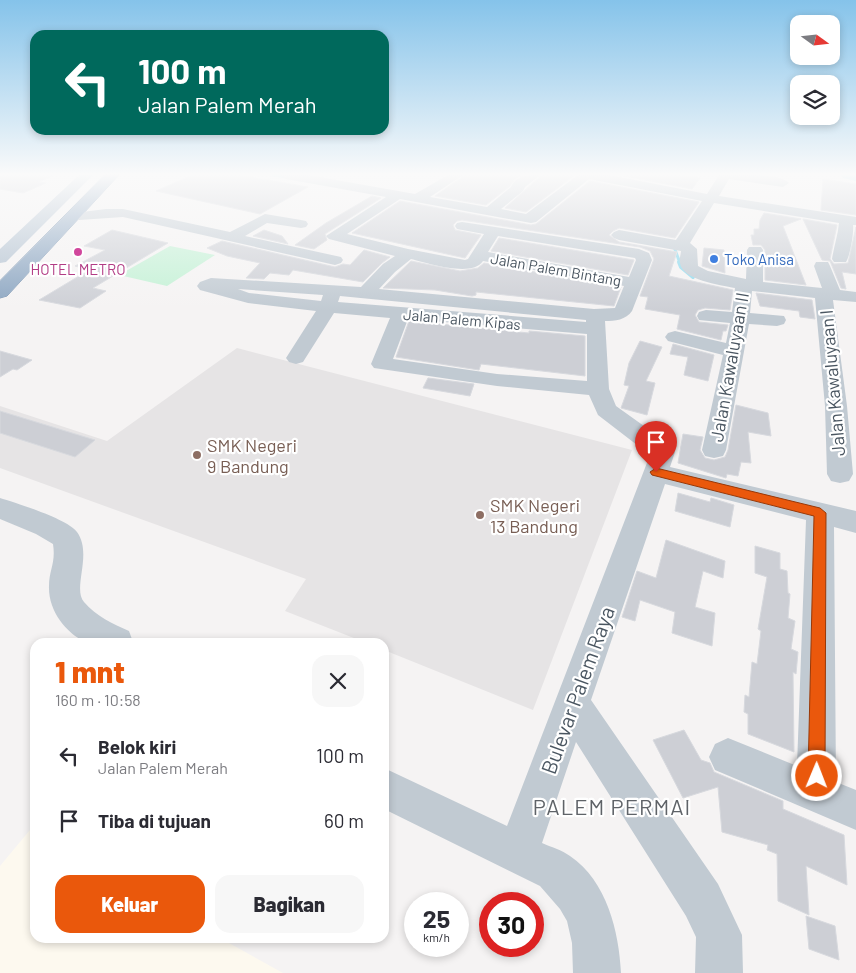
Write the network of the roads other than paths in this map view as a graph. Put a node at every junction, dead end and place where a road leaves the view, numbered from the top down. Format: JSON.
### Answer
{"nodes":[{"id":1,"x":43,"y":220,"type":"edge"},
{"id":2,"x":45,"y":220,"type":"edge"},
{"id":3,"x":69,"y":220,"type":"edge"},
{"id":4,"x":75,"y":220,"type":"edge"},
{"id":5,"x":157,"y":220,"type":"edge"},
{"id":6,"x":263,"y":220,"type":"edge"},
{"id":7,"x":281,"y":220,"type":"edge"},
{"id":8,"x":359,"y":220,"type":"edge"},
{"id":9,"x":541,"y":220,"type":"edge"},
{"id":10,"x":695,"y":220,"type":"edge"},
{"id":11,"x":851,"y":220,"type":"edge"},
{"id":12,"x":548,"y":222,"type":"dead end"},
{"id":13,"x":301,"y":224,"type":"dead end"},
{"id":14,"x":462,"y":226,"type":"dead end"},
{"id":15,"x":494,"y":230,"type":"junction"},
{"id":16,"x":603,"y":232,"type":"dead end"},
{"id":17,"x":232,"y":237,"type":"junction"},
{"id":18,"x":681,"y":246,"type":"junction"},
{"id":19,"x":755,"y":250,"type":"dead end"},
{"id":20,"x":408,"y":254,"type":"junction"},
{"id":21,"x":477,"y":255,"type":"junction"},
{"id":22,"x":0,"y":258,"type":"edge"},
{"id":23,"x":840,"y":259,"type":"dead end"},
{"id":24,"x":334,"y":260,"type":"dead end"},
{"id":25,"x":822,"y":266,"type":"dead end"},
{"id":26,"x":0,"y":269,"type":"edge"},
{"id":27,"x":635,"y":283,"type":"junction"},
{"id":28,"x":749,"y":284,"type":"junction"},
{"id":29,"x":252,"y":291,"type":"dead end"},
{"id":30,"x":0,"y":292,"type":"edge"},
{"id":31,"x":365,"y":293,"type":"junction"},
{"id":32,"x":826,"y":294,"type":"junction"},
{"id":33,"x":856,"y":297,"type":"edge"},
{"id":34,"x":0,"y":299,"type":"edge"},
{"id":35,"x":330,"y":299,"type":"junction"},
{"id":36,"x":401,"y":314,"type":"junction"},
{"id":37,"x":706,"y":316,"type":"dead end"},
{"id":38,"x":741,"y":317,"type":"junction"},
{"id":39,"x":777,"y":320,"type":"dead end"},
{"id":40,"x":596,"y":322,"type":"junction"},
{"id":41,"x":675,"y":337,"type":"dead end"},
{"id":42,"x":733,"y":351,"type":"junction"},
{"id":43,"x":296,"y":358,"type":"dead end"},
{"id":44,"x":497,"y":380,"type":"junction"},
{"id":45,"x":598,"y":389,"type":"junction"},
{"id":46,"x":606,"y":410,"type":"junction"},
{"id":47,"x":714,"y":450,"type":"dead end"},
{"id":48,"x":656,"y":472,"type":"junction"},
{"id":49,"x":840,"y":474,"type":"dead end"},
{"id":50,"x":0,"y":508,"type":"edge"},
{"id":51,"x":820,"y":513,"type":"junction"},
{"id":52,"x":856,"y":522,"type":"edge"},
{"id":53,"x":109,"y":638,"type":"edge"},
{"id":54,"x":572,"y":703,"type":"junction"},
{"id":55,"x":728,"y":757,"type":"dead end"},
{"id":56,"x":389,"y":790,"type":"edge"},
{"id":57,"x":816,"y":794,"type":"junction"},
{"id":58,"x":856,"y":810,"type":"edge"},
{"id":59,"x":518,"y":852,"type":"junction"},
{"id":60,"x":597,"y":973,"type":"edge"},
{"id":61,"x":719,"y":973,"type":"edge"}],
"edges":[{"from":1,"to":22,"type":"main road"},
{"from":2,"to":26,"type":"highway"},
{"from":3,"to":30,"type":"highway"},
{"from":4,"to":34,"type":"main road"},
{"from":5,"to":17,"type":"street"},
{"from":6,"to":17,"type":"street"},
{"from":7,"to":13,"type":"street"},
{"from":8,"to":20,"type":"street"},
{"from":9,"to":12,"type":"street"},
{"from":10,"to":18,"type":"street"},
{"from":11,"to":23,"type":"street"},
{"from":14,"to":15,"type":"street"},
{"from":15,"to":21,"type":"street"},
{"from":15,"to":27,"type":"street"},
{"from":16,"to":18,"type":"street"},
{"from":17,"to":24,"type":"street"},
{"from":18,"to":28,"type":"street"},
{"from":19,"to":28,"type":"street","name":"Jalan Kawaluyaan II"},
{"from":20,"to":21,"type":"street"},
{"from":20,"to":31,"type":"street"},
{"from":21,"to":27,"type":"street","name":"Jalan Palem Bintang"},
{"from":25,"to":32,"type":"street","name":"Jalan Kawaluyaan I"},
{"from":27,"to":40,"type":"street"},
{"from":28,"to":32,"type":"street"},
{"from":28,"to":38,"type":"street","name":"Jalan Kawaluyaan II"},
{"from":29,"to":35,"type":"street","name":"Jalan Palem Kipas"},
{"from":31,"to":35,"type":"street"},
{"from":31,"to":40,"type":"street"},
{"from":32,"to":33,"type":"street"},
{"from":32,"to":49,"type":"street","name":"Jalan Kawaluyaan I"},
{"from":35,"to":36,"type":"street","name":"Jalan Palem Kipas"},
{"from":35,"to":43,"type":"street"},
{"from":36,"to":40,"type":"street","name":"Jalan Palem Kipas"},
{"from":36,"to":44,"type":"street"},
{"from":37,"to":38,"type":"street"},
{"from":38,"to":39,"type":"street"},
{"from":38,"to":42,"type":"street","name":"Jalan Kawaluyaan II"},
{"from":40,"to":45,"type":"street"},
{"from":41,"to":42,"type":"street"},
{"from":42,"to":47,"type":"street","name":"Jalan Kawaluyaan II"},
{"from":44,"to":45,"type":"street"},
{"from":44,"to":46,"type":"street"},
{"from":45,"to":46,"type":"street"},
{"from":46,"to":48,"type":"street","name":"Bulevar Palem Raya"},
{"from":48,"to":51,"type":"street"},
{"from":48,"to":54,"type":"street","name":"Bulevar Palem Raya"},
{"from":50,"to":53,"type":"street"},
{"from":51,"to":52,"type":"street"},
{"from":51,"to":57,"type":"street"},
{"from":54,"to":59,"type":"street","name":"Bulevar Palem Raya"},
{"from":54,"to":61,"type":"street"},
{"from":55,"to":57,"type":"street"},
{"from":56,"to":59,"type":"street"},
{"from":57,"to":58,"type":"street"},
{"from":59,"to":60,"type":"street"}]}
